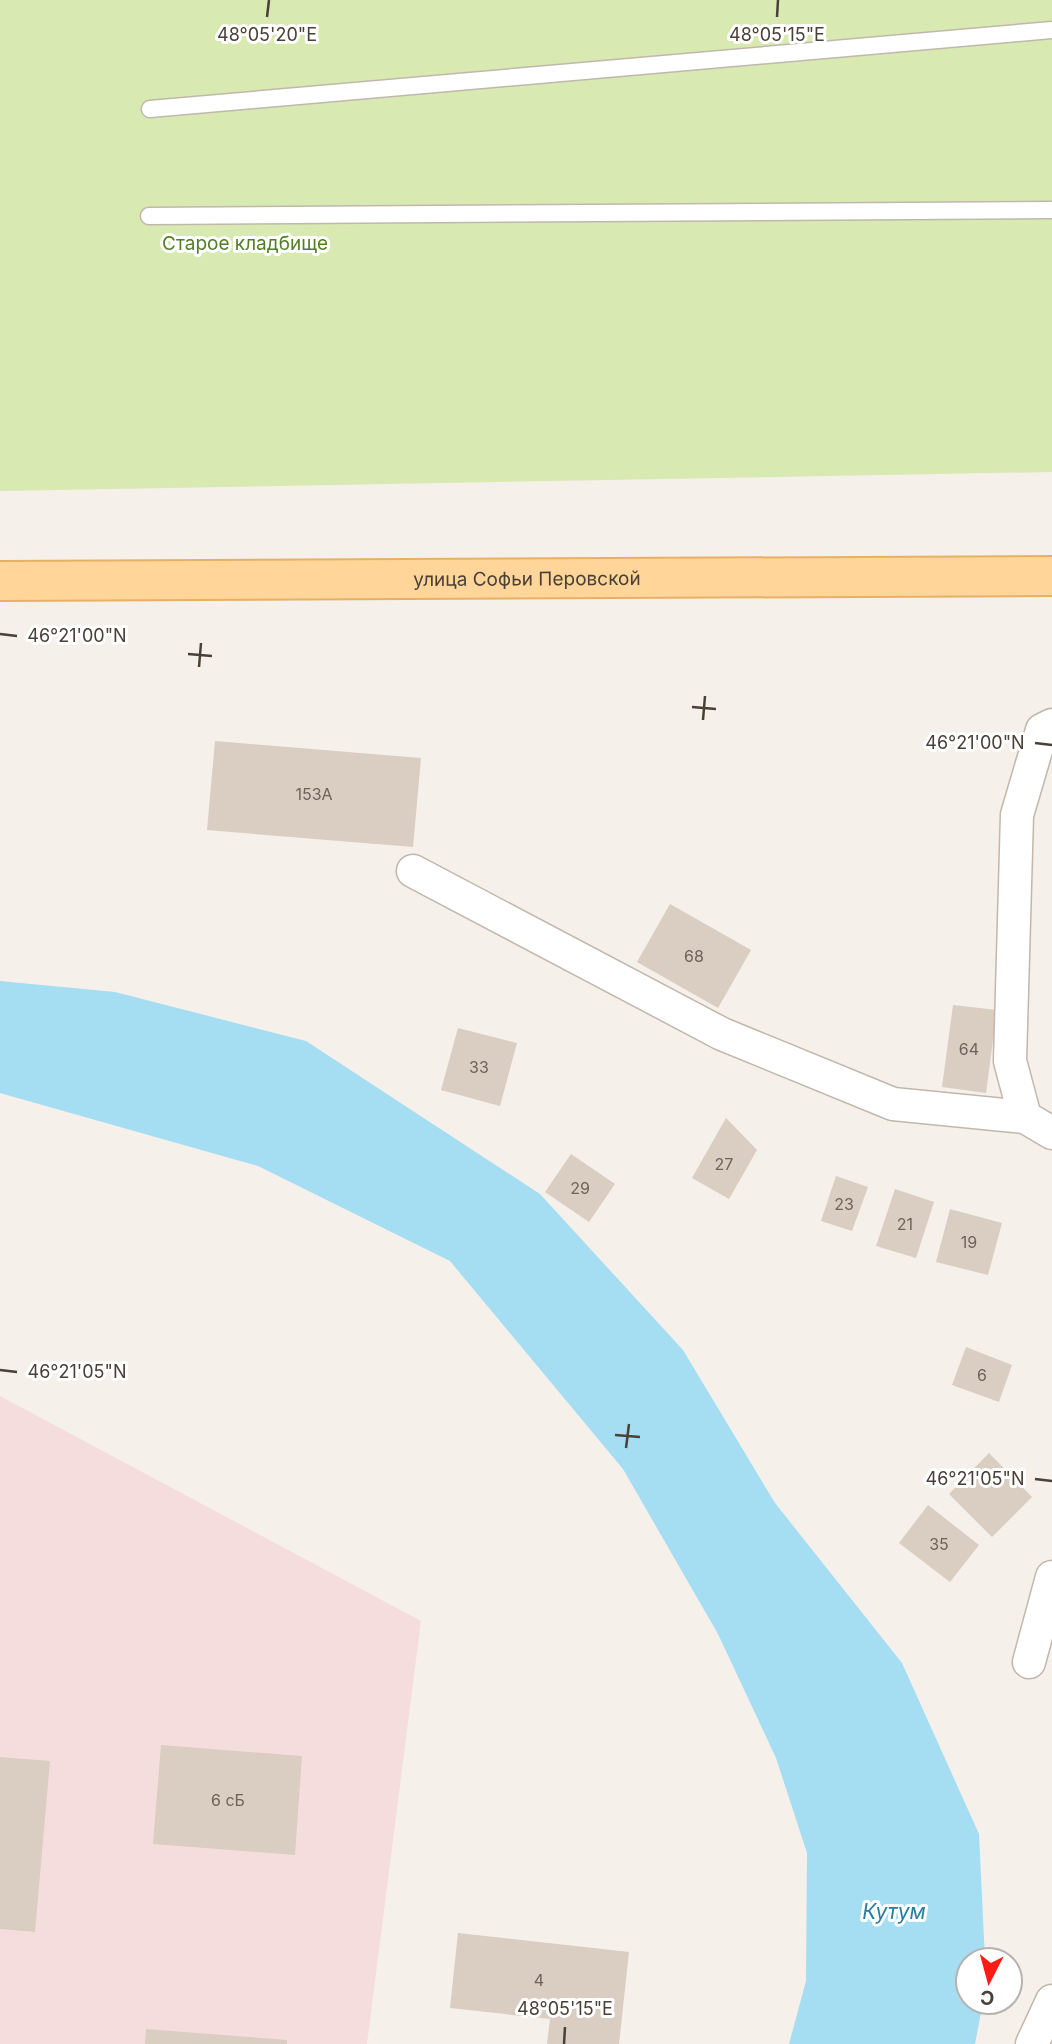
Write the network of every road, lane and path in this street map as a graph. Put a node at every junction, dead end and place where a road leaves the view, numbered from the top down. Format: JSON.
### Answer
{"nodes":[{"id":1,"x":1052,"y":30,"type":"edge"},
{"id":2,"x":150,"y":109,"type":"dead end"},
{"id":3,"x":1052,"y":210,"type":"edge"},
{"id":4,"x":149,"y":216,"type":"dead end"},
{"id":5,"x":1052,"y":576,"type":"edge"},
{"id":6,"x":0,"y":581,"type":"edge"},
{"id":7,"x":1052,"y":725,"type":"edge"},
{"id":8,"x":413,"y":872,"type":"dead end"},
{"id":9,"x":1024,"y":1118,"type":"junction"},
{"id":10,"x":1052,"y":1133,"type":"edge"},
{"id":11,"x":1052,"y":1577,"type":"edge"},
{"id":12,"x":1029,"y":1662,"type":"dead end"},
{"id":13,"x":1052,"y":2001,"type":"edge"},
{"id":14,"x":1032,"y":2044,"type":"edge"}],
"edges":[{"from":1,"to":2,"type":"lane"},
{"from":3,"to":4,"type":"lane"},
{"from":5,"to":6,"type":"main road","name":"улица Софьи Перовской"},
{"from":7,"to":9,"type":"street"},
{"from":8,"to":9,"type":"street"},
{"from":9,"to":10,"type":"street"},
{"from":11,"to":12,"type":"street"},
{"from":13,"to":14,"type":"street"}]}
